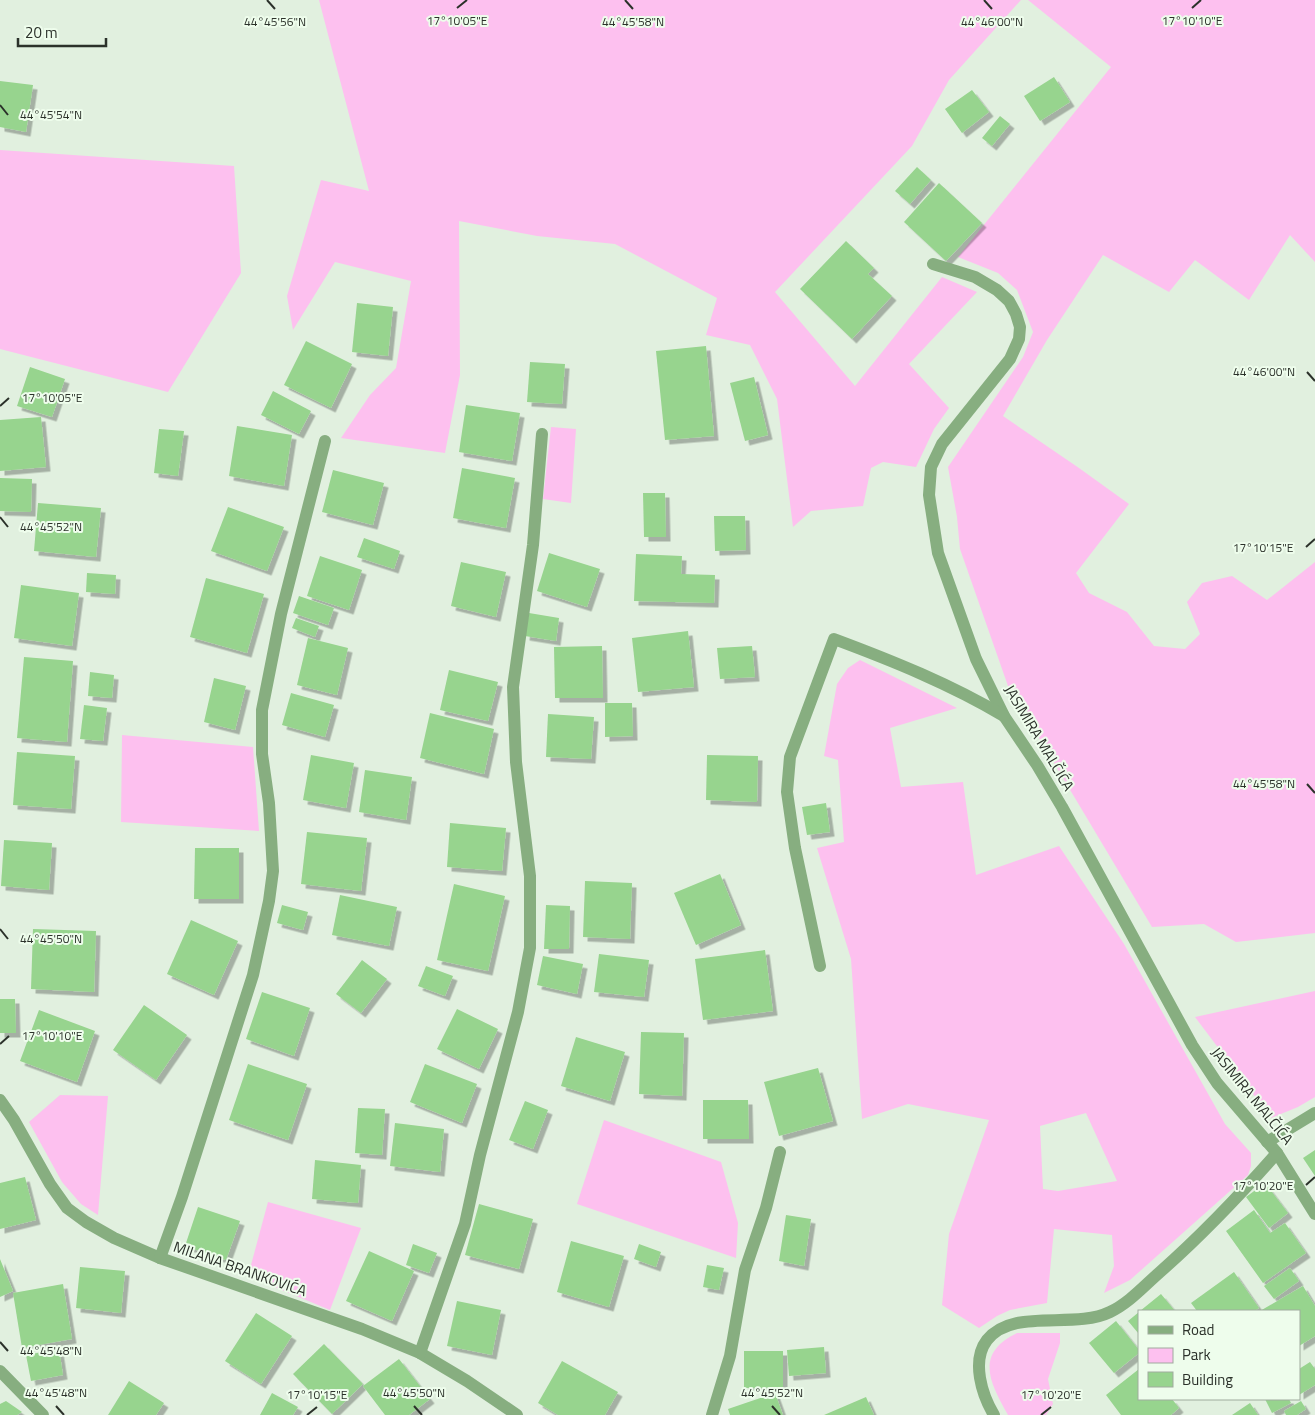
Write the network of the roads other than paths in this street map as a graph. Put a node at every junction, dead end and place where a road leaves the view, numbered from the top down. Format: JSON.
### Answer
{"nodes":[{"id":1,"x":933,"y":264,"type":"dead end"},
{"id":2,"x":542,"y":434,"type":"dead end"},
{"id":3,"x":325,"y":441,"type":"dead end"},
{"id":4,"x":1004,"y":716,"type":"junction"},
{"id":5,"x":820,"y":966,"type":"dead end"},
{"id":6,"x":0,"y":1100,"type":"edge"},
{"id":7,"x":1315,"y":1113,"type":"edge"},
{"id":8,"x":1267,"y":1142,"type":"junction"},
{"id":9,"x":780,"y":1152,"type":"dead end"},
{"id":10,"x":1277,"y":1153,"type":"junction"},
{"id":11,"x":1315,"y":1214,"type":"edge"},
{"id":12,"x":160,"y":1258,"type":"junction"},
{"id":13,"x":420,"y":1353,"type":"junction"},
{"id":14,"x":0,"y":1371,"type":"edge"},
{"id":15,"x":43,"y":1415,"type":"edge"},
{"id":16,"x":517,"y":1415,"type":"edge"},
{"id":17,"x":712,"y":1415,"type":"edge"},
{"id":18,"x":994,"y":1415,"type":"edge"}],
"edges":[{"from":1,"to":4,"type":"street","name":"JASIMIRA MALČIĆA"},
{"from":2,"to":13,"type":"street"},
{"from":3,"to":12,"type":"street"},
{"from":4,"to":5,"type":"street"},
{"from":4,"to":8,"type":"street","name":"JASIMIRA MALČIĆA"},
{"from":6,"to":12,"type":"street","name":"MILANA BRANKOVIĆA"},
{"from":7,"to":8,"type":"street"},
{"from":8,"to":10,"type":"street","name":"JASIMIRA MALČIĆA"},
{"from":9,"to":17,"type":"street"},
{"from":10,"to":11,"type":"street","name":"JASIMIRA MALČIĆA"},
{"from":10,"to":18,"type":"street"},
{"from":12,"to":13,"type":"street","name":"MILANA BRANKOVIĆA"},
{"from":13,"to":16,"type":"street","name":"MILANA BRANKOVIĆA"},
{"from":14,"to":15,"type":"street"}]}
